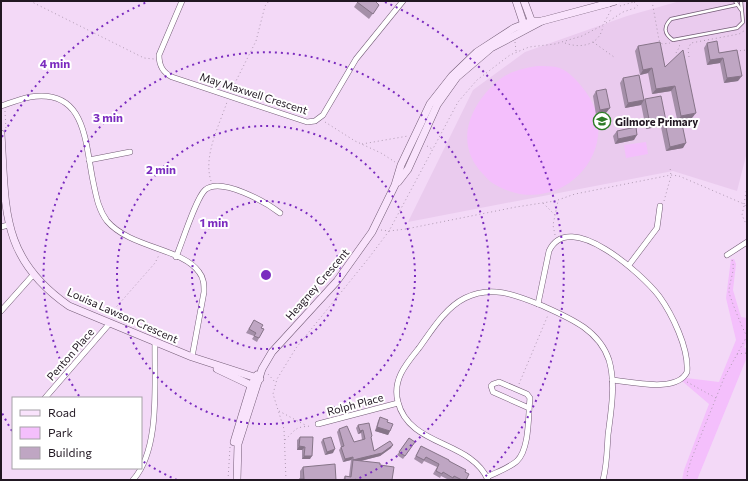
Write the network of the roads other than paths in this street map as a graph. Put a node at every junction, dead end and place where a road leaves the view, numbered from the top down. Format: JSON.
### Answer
{"nodes":[{"id":1,"x":182,"y":1,"type":"edge"},
{"id":2,"x":403,"y":1,"type":"edge"},
{"id":3,"x":516,"y":1,"type":"edge"},
{"id":4,"x":524,"y":1,"type":"edge"},
{"id":5,"x":741,"y":1,"type":"edge"},
{"id":6,"x":736,"y":3,"type":"edge"},
{"id":7,"x":613,"y":5,"type":"edge"},
{"id":8,"x":742,"y":11,"type":"junction"},
{"id":9,"x":533,"y":24,"type":"junction"},
{"id":10,"x":525,"y":27,"type":"junction"},
{"id":11,"x":3,"y":105,"type":"edge"},
{"id":12,"x":4,"y":135,"type":"edge"},
{"id":13,"x":1,"y":146,"type":"edge"},
{"id":14,"x":130,"y":152,"type":"dead end"},
{"id":15,"x":89,"y":160,"type":"junction"},
{"id":16,"x":660,"y":206,"type":"road end"},
{"id":17,"x":280,"y":213,"type":"dead end"},
{"id":18,"x":5,"y":226,"type":"edge"},
{"id":19,"x":747,"y":242,"type":"edge"},
{"id":20,"x":728,"y":255,"type":"road end"},
{"id":21,"x":176,"y":257,"type":"junction"},
{"id":22,"x":629,"y":265,"type":"junction"},
{"id":23,"x":33,"y":275,"type":"junction"},
{"id":24,"x":538,"y":304,"type":"junction"},
{"id":25,"x":1,"y":311,"type":"edge"},
{"id":26,"x":111,"y":320,"type":"junction"},
{"id":27,"x":155,"y":341,"type":"junction"},
{"id":28,"x":192,"y":356,"type":"junction"},
{"id":29,"x":260,"y":375,"type":"junction"},
{"id":30,"x":612,"y":380,"type":"junction"},
{"id":31,"x":254,"y":387,"type":"junction"},
{"id":32,"x":46,"y":397,"type":"edge"},
{"id":33,"x":398,"y":403,"type":"junction"},
{"id":34,"x":529,"y":408,"type":"junction"},
{"id":35,"x":318,"y":424,"type":"road end"},
{"id":36,"x":235,"y":464,"type":"junction"},
{"id":37,"x":142,"y":467,"type":"edge"},
{"id":38,"x":141,"y":469,"type":"edge"},
{"id":39,"x":488,"y":478,"type":"edge"},
{"id":40,"x":133,"y":480,"type":"edge"},
{"id":41,"x":232,"y":480,"type":"edge"},
{"id":42,"x":237,"y":480,"type":"edge"},
{"id":43,"x":604,"y":480,"type":"edge"}],
"edges":[{"from":1,"to":2,"type":"street","name":"May Maxwell Crescent"},
{"from":3,"to":10,"type":"street"},
{"from":4,"to":9,"type":"street"},
{"from":5,"to":8,"type":"lane"},
{"from":6,"to":8,"type":"lane"},
{"from":6,"to":8,"type":"lane"},
{"from":7,"to":9,"type":"street","name":"Heagney Crescent"},
{"from":9,"to":10,"type":"street","name":"Heagney Crescent"},
{"from":10,"to":29,"type":"street","name":"Heagney Crescent"},
{"from":11,"to":15,"type":"street"},
{"from":12,"to":13,"type":"street","name":"Louisa Lawson Crescent"},
{"from":13,"to":18,"type":"street","name":"Louisa Lawson Crescent"},
{"from":14,"to":15,"type":"street"},
{"from":15,"to":21,"type":"street"},
{"from":16,"to":22,"type":"street"},
{"from":17,"to":21,"type":"street"},
{"from":18,"to":23,"type":"street","name":"Louisa Lawson Crescent"},
{"from":19,"to":20,"type":"street"},
{"from":21,"to":28,"type":"street"},
{"from":22,"to":24,"type":"street"},
{"from":22,"to":30,"type":"street"},
{"from":23,"to":25,"type":"street"},
{"from":23,"to":26,"type":"street","name":"Louisa Lawson Crescent"},
{"from":24,"to":30,"type":"street"},
{"from":24,"to":33,"type":"street"},
{"from":26,"to":27,"type":"street","name":"Louisa Lawson Crescent"},
{"from":26,"to":32,"type":"street","name":"Penton Place"},
{"from":27,"to":28,"type":"street","name":"Louisa Lawson Crescent"},
{"from":27,"to":37,"type":"street"},
{"from":28,"to":29,"type":"street","name":"Louisa Lawson Crescent"},
{"from":28,"to":31,"type":"street","name":"Louisa Lawson Crescent"},
{"from":29,"to":31,"type":"street","name":"Heagney Crescent"},
{"from":30,"to":43,"type":"street"},
{"from":31,"to":36,"type":"street","name":"Heagney Crescent"},
{"from":33,"to":35,"type":"street","name":"Rolph Place"},
{"from":33,"to":39,"type":"street"},
{"from":34,"to":34,"type":"street"},
{"from":34,"to":39,"type":"street"},
{"from":36,"to":41,"type":"street","name":"Heagney Crescent"},
{"from":36,"to":42,"type":"street","name":"Heagney Crescent"},
{"from":38,"to":40,"type":"street"}]}
